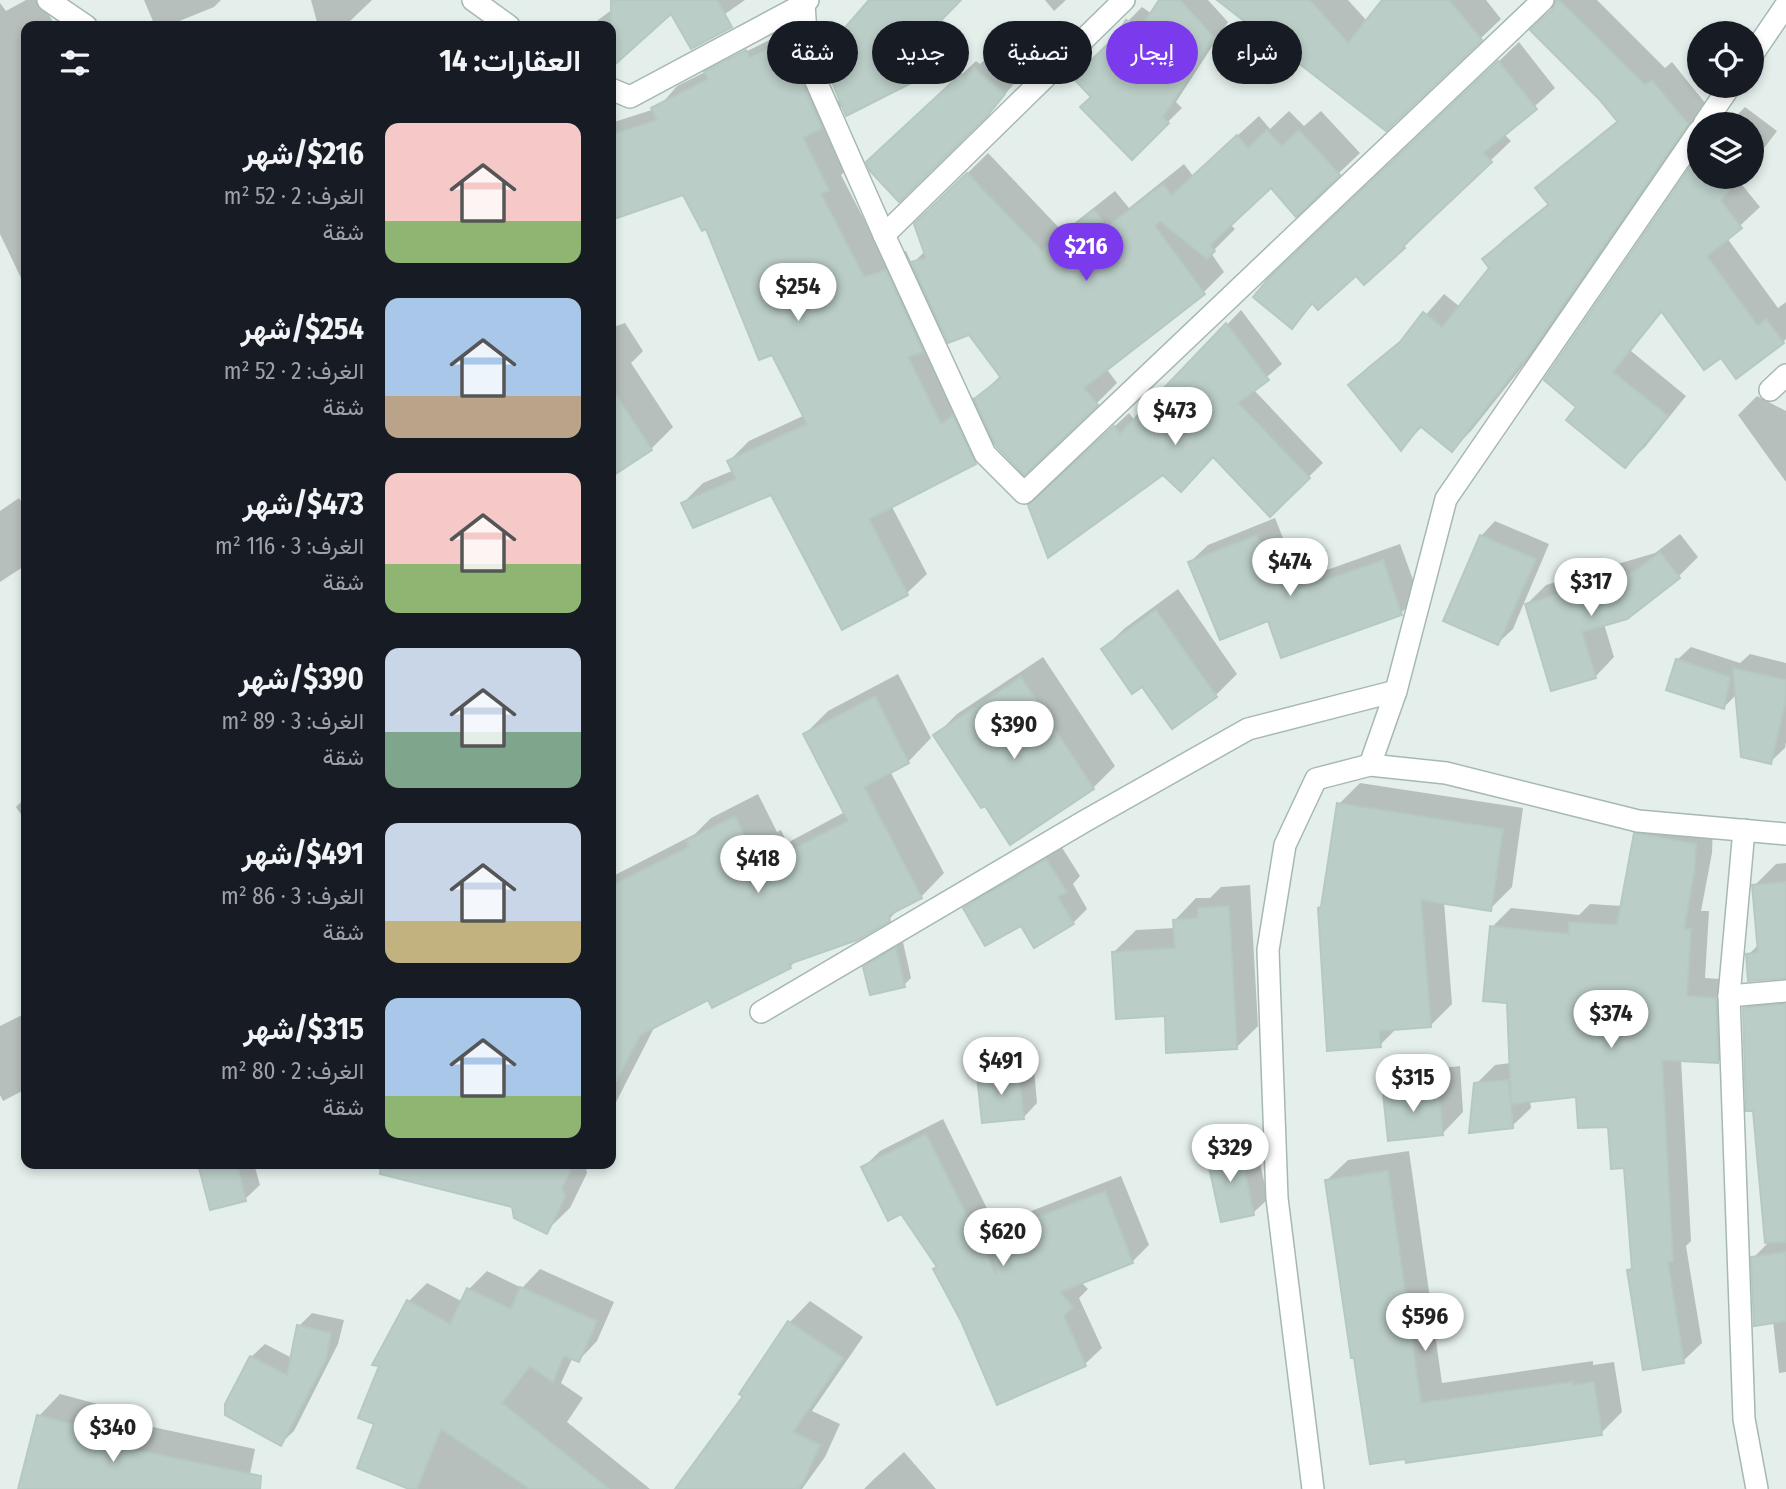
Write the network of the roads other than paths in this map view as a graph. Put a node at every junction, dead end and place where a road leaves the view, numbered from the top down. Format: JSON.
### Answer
{"nodes":[{"id":1,"x":48,"y":0,"type":"edge"},
{"id":2,"x":473,"y":0,"type":"edge"},
{"id":3,"x":1124,"y":0,"type":"edge"},
{"id":4,"x":1543,"y":0,"type":"edge"},
{"id":5,"x":806,"y":2,"type":"edge"},
{"id":6,"x":1786,"y":5,"type":"edge"},
{"id":7,"x":79,"y":21,"type":"edge"},
{"id":8,"x":502,"y":21,"type":"edge"},
{"id":9,"x":1764,"y":37,"type":"edge"},
{"id":10,"x":616,"y":91,"type":"edge"},
{"id":11,"x":1687,"y":148,"type":"edge"},
{"id":12,"x":884,"y":235,"type":"junction"},
{"id":13,"x":1395,"y":691,"type":"junction"},
{"id":14,"x":1370,"y":765,"type":"junction"},
{"id":15,"x":1744,"y":830,"type":"junction"},
{"id":16,"x":1786,"y":834,"type":"edge"},
{"id":17,"x":1786,"y":991,"type":"edge"},
{"id":18,"x":1729,"y":996,"type":"junction"},
{"id":19,"x":761,"y":1012,"type":"dead end"},
{"id":20,"x":1313,"y":1489,"type":"edge"},
{"id":21,"x":1757,"y":1489,"type":"edge"}],
"edges":[{"from":1,"to":7,"type":"street"},
{"from":2,"to":8,"type":"street"},
{"from":3,"to":12,"type":"street"},
{"from":4,"to":12,"type":"street"},
{"from":5,"to":10,"type":"street"},
{"from":5,"to":12,"type":"street"},
{"from":6,"to":9,"type":"street"},
{"from":11,"to":13,"type":"street"},
{"from":13,"to":14,"type":"street"},
{"from":13,"to":19,"type":"street"},
{"from":14,"to":15,"type":"street"},
{"from":14,"to":20,"type":"street"},
{"from":15,"to":16,"type":"street"},
{"from":15,"to":18,"type":"street"},
{"from":17,"to":18,"type":"street"},
{"from":18,"to":21,"type":"street"}]}
